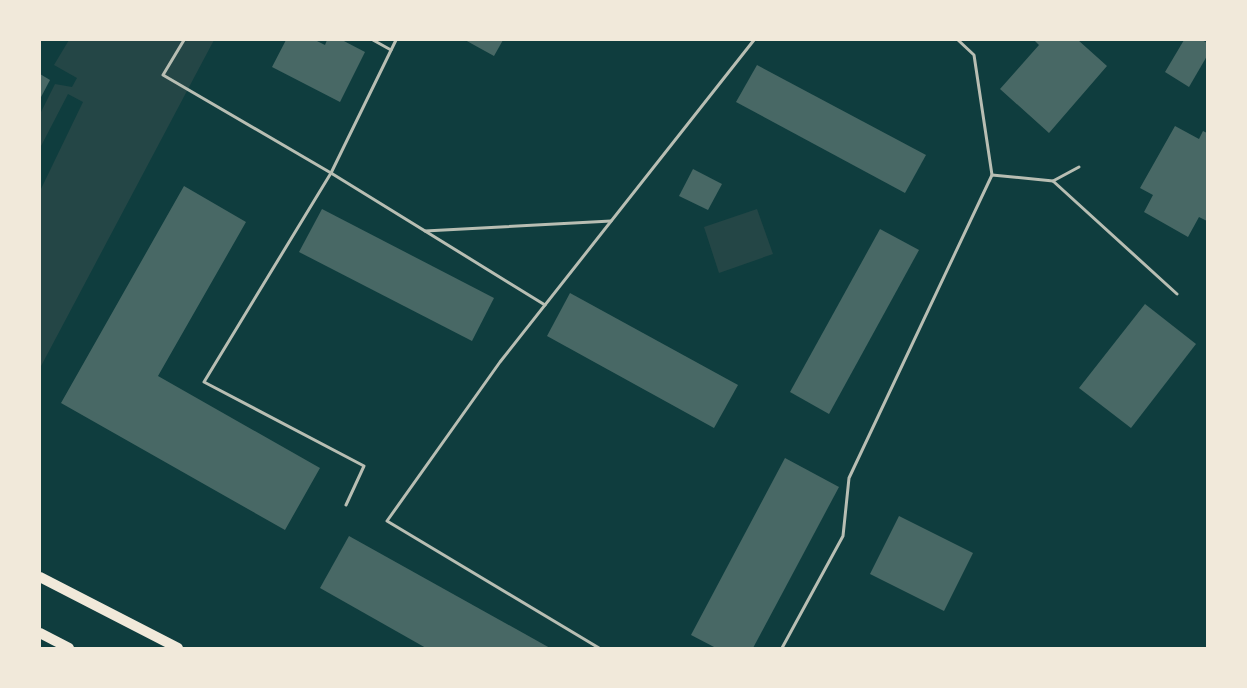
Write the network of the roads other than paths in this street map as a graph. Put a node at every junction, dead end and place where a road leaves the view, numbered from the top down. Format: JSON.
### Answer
{"nodes":[{"id":1,"x":184,"y":40,"type":"edge"},
{"id":2,"x":373,"y":40,"type":"edge"},
{"id":3,"x":396,"y":40,"type":"edge"},
{"id":4,"x":754,"y":40,"type":"edge"},
{"id":5,"x":958,"y":40,"type":"edge"},
{"id":6,"x":391,"y":50,"type":"junction"},
{"id":7,"x":1079,"y":167,"type":"dead end"},
{"id":8,"x":331,"y":173,"type":"junction"},
{"id":9,"x":992,"y":175,"type":"junction"},
{"id":10,"x":1053,"y":181,"type":"junction"},
{"id":11,"x":611,"y":221,"type":"junction"},
{"id":12,"x":425,"y":231,"type":"junction"},
{"id":13,"x":1177,"y":294,"type":"dead end"},
{"id":14,"x":545,"y":305,"type":"junction"},
{"id":15,"x":346,"y":505,"type":"dead end"},
{"id":16,"x":40,"y":577,"type":"edge"},
{"id":17,"x":40,"y":633,"type":"edge"},
{"id":18,"x":69,"y":648,"type":"edge"},
{"id":19,"x":178,"y":648,"type":"edge"},
{"id":20,"x":599,"y":648,"type":"edge"},
{"id":21,"x":782,"y":648,"type":"edge"}],
"edges":[{"from":1,"to":8,"type":"lane"},
{"from":2,"to":6,"type":"lane"},
{"from":3,"to":6,"type":"lane"},
{"from":4,"to":11,"type":"lane"},
{"from":5,"to":9,"type":"lane"},
{"from":6,"to":8,"type":"lane"},
{"from":7,"to":10,"type":"lane"},
{"from":8,"to":12,"type":"lane"},
{"from":8,"to":15,"type":"lane"},
{"from":9,"to":10,"type":"lane"},
{"from":9,"to":21,"type":"lane"},
{"from":10,"to":13,"type":"lane"},
{"from":11,"to":12,"type":"lane"},
{"from":11,"to":14,"type":"lane"},
{"from":12,"to":14,"type":"lane"},
{"from":14,"to":20,"type":"lane"},
{"from":16,"to":19,"type":"main road"},
{"from":17,"to":18,"type":"main road"}]}
